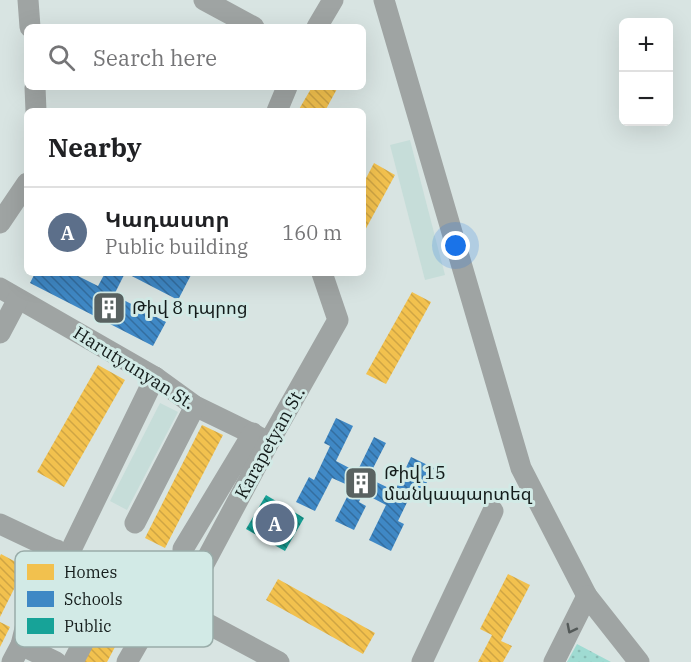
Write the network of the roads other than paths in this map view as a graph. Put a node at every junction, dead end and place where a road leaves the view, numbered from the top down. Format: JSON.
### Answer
{"nodes":[{"id":1,"x":28,"y":0,"type":"edge"},
{"id":2,"x":204,"y":0,"type":"edge"},
{"id":3,"x":333,"y":0,"type":"edge"},
{"id":4,"x":384,"y":0,"type":"edge"},
{"id":5,"x":30,"y":24,"type":"edge"},
{"id":6,"x":248,"y":24,"type":"edge"},
{"id":7,"x":319,"y":24,"type":"edge"},
{"id":8,"x":34,"y":90,"type":"edge"},
{"id":9,"x":286,"y":90,"type":"edge"},
{"id":10,"x":36,"y":108,"type":"edge"},
{"id":11,"x":278,"y":108,"type":"edge"},
{"id":12,"x":24,"y":187,"type":"edge"},
{"id":13,"x":0,"y":223,"type":"edge"},
{"id":14,"x":323,"y":276,"type":"edge"},
{"id":15,"x":9,"y":294,"type":"edge"},
{"id":16,"x":0,"y":333,"type":"edge"},
{"id":17,"x":155,"y":377,"type":"junction"},
{"id":18,"x":195,"y":406,"type":"junction"},
{"id":19,"x":261,"y":438,"type":"junction"},
{"id":20,"x":217,"y":493,"type":"junction"},
{"id":21,"x":238,"y":502,"type":"junction"},
{"id":22,"x":494,"y":510,"type":"dead end"},
{"id":23,"x":135,"y":523,"type":"dead end"},
{"id":24,"x":0,"y":524,"type":"edge"},
{"id":25,"x":183,"y":549,"type":"dead end"},
{"id":26,"x":58,"y":551,"type":"edge"},
{"id":27,"x":63,"y":551,"type":"edge"},
{"id":28,"x":206,"y":551,"type":"edge"},
{"id":29,"x":587,"y":596,"type":"junction"},
{"id":30,"x":213,"y":629,"type":"edge"},
{"id":31,"x":81,"y":647,"type":"edge"},
{"id":32,"x":139,"y":647,"type":"edge"},
{"id":33,"x":16,"y":653,"type":"edge"},
{"id":34,"x":267,"y":659,"type":"edge"},
{"id":35,"x":637,"y":661,"type":"edge"},
{"id":36,"x":56,"y":662,"type":"edge"},
{"id":37,"x":73,"y":662,"type":"edge"},
{"id":38,"x":127,"y":662,"type":"edge"},
{"id":39,"x":422,"y":662,"type":"edge"},
{"id":40,"x":554,"y":662,"type":"edge"}],
"edges":[{"from":1,"to":5,"type":"street"},
{"from":2,"to":6,"type":"street"},
{"from":3,"to":7,"type":"street"},
{"from":4,"to":29,"type":"street"},
{"from":8,"to":10,"type":"street"},
{"from":9,"to":11,"type":"street"},
{"from":12,"to":13,"type":"street"},
{"from":14,"to":19,"type":"street","name":"Karapetyan St."},
{"from":15,"to":16,"type":"street"},
{"from":15,"to":17,"type":"street","name":"Harutyunyan St."},
{"from":17,"to":18,"type":"street","name":"Harutyunyan St."},
{"from":17,"to":27,"type":"street"},
{"from":18,"to":19,"type":"street","name":"Harutyunyan St."},
{"from":18,"to":23,"type":"street"},
{"from":19,"to":20,"type":"street"},
{"from":19,"to":21,"type":"street","name":"Karapetyan St."},
{"from":20,"to":21,"type":"street"},
{"from":20,"to":25,"type":"street"},
{"from":21,"to":28,"type":"street","name":"Karapetyan St."},
{"from":22,"to":39,"type":"street"},
{"from":24,"to":26,"type":"street"},
{"from":29,"to":35,"type":"street"},
{"from":29,"to":40,"type":"street","one_way":true},
{"from":30,"to":34,"type":"street"},
{"from":31,"to":37,"type":"street"},
{"from":32,"to":38,"type":"street","name":"Karapetyan St."},
{"from":33,"to":36,"type":"street"}]}
